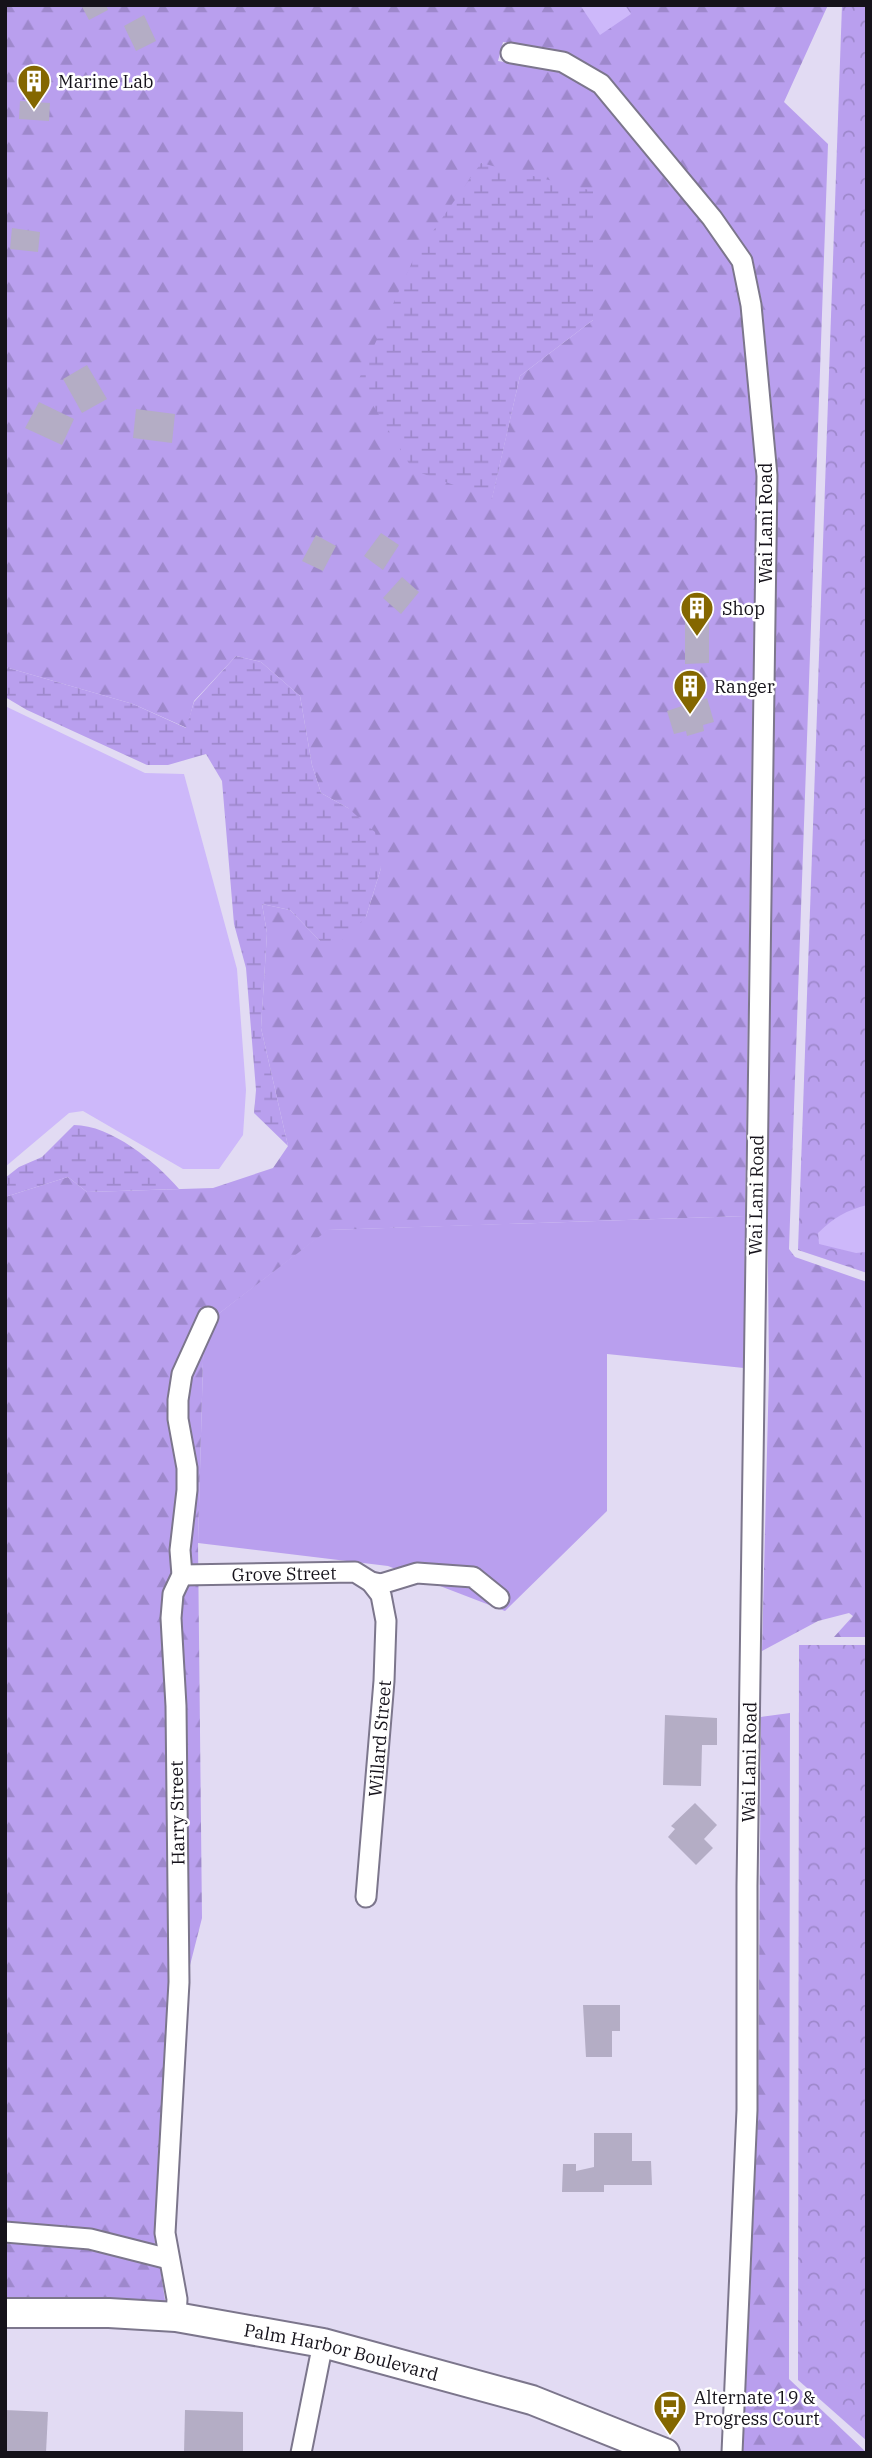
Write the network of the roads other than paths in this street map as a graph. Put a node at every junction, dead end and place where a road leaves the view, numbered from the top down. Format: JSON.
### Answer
{"nodes":[{"id":1,"x":511,"y":53,"type":"dead end"},
{"id":2,"x":208,"y":1317,"type":"dead end"},
{"id":3,"x":182,"y":1575,"type":"junction"},
{"id":4,"x":371,"y":1582,"type":"junction"},
{"id":5,"x":499,"y":1598,"type":"dead end"},
{"id":6,"x":366,"y":1897,"type":"dead end"},
{"id":7,"x":5,"y":2232,"type":"edge"},
{"id":8,"x":169,"y":2259,"type":"junction"},
{"id":9,"x":5,"y":2313,"type":"edge"},
{"id":10,"x":176,"y":2317,"type":"junction"},
{"id":11,"x":323,"y":2343,"type":"junction"},
{"id":12,"x":301,"y":2453,"type":"edge"},
{"id":13,"x":665,"y":2453,"type":"edge"},
{"id":14,"x":732,"y":2453,"type":"edge"}],
"edges":[{"from":1,"to":14,"type":"street","name":"Wai Lani Road"},
{"from":2,"to":3,"type":"street","name":"Harry Street"},
{"from":3,"to":4,"type":"street","name":"Grove Street"},
{"from":3,"to":8,"type":"street","name":"Harry Street"},
{"from":4,"to":5,"type":"street","name":"Grove Street"},
{"from":4,"to":6,"type":"street","name":"Willard Street"},
{"from":7,"to":8,"type":"street"},
{"from":8,"to":10,"type":"street","name":"Harry Street"},
{"from":9,"to":10,"type":"main road","name":"Palm Harbor Boulevard"},
{"from":10,"to":11,"type":"main road","name":"Palm Harbor Boulevard"},
{"from":11,"to":12,"type":"street"},
{"from":11,"to":13,"type":"main road","name":"Palm Harbor Boulevard"}]}
